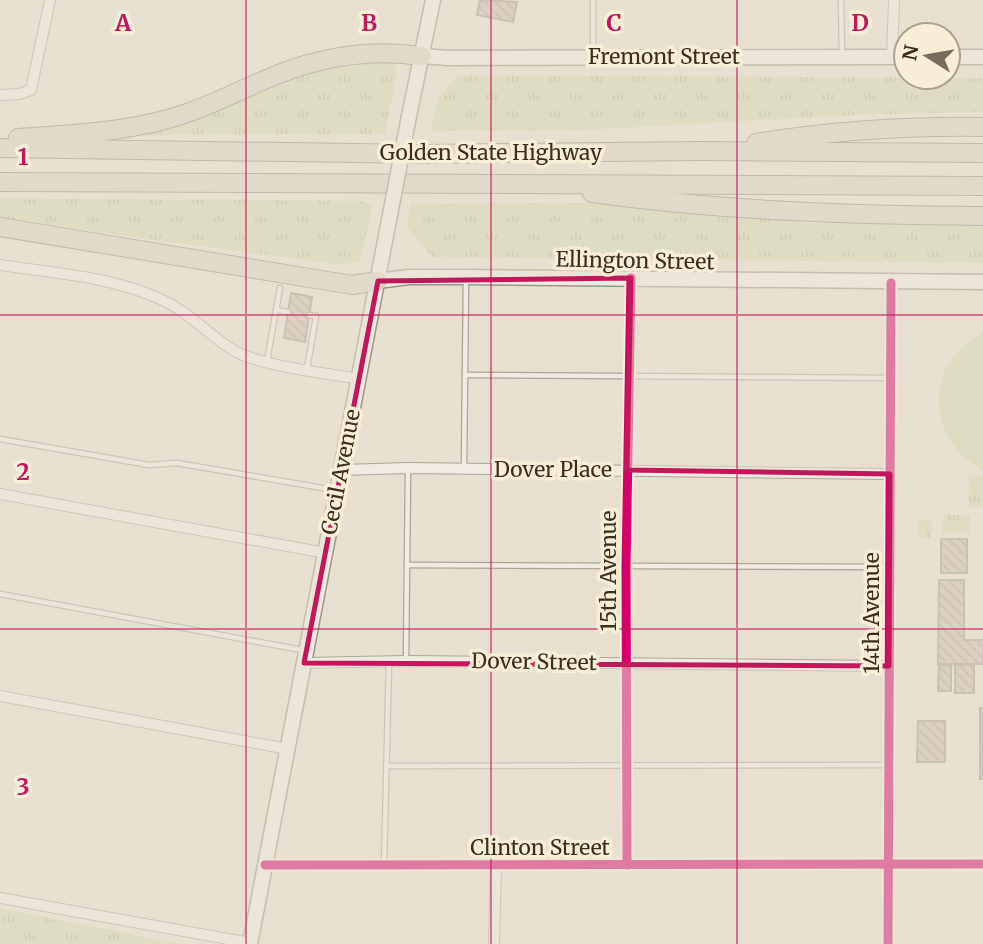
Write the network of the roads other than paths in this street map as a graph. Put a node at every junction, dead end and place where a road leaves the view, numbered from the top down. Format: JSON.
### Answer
{"nodes":[{"id":1,"x":50,"y":0,"type":"edge"},
{"id":2,"x":433,"y":0,"type":"edge"},
{"id":3,"x":593,"y":0,"type":"edge"},
{"id":4,"x":841,"y":0,"type":"edge"},
{"id":5,"x":894,"y":0,"type":"edge"},
{"id":6,"x":896,"y":21,"type":"edge"},
{"id":7,"x":422,"y":56,"type":"junction"},
{"id":8,"x":593,"y":57,"type":"junction"},
{"id":9,"x":842,"y":57,"type":"junction"},
{"id":10,"x":892,"y":57,"type":"edge"},
{"id":11,"x":962,"y":57,"type":"edge"},
{"id":12,"x":983,"y":57,"type":"edge"},
{"id":13,"x":0,"y":95,"type":"edge"},
{"id":14,"x":983,"y":127,"type":"edge"},
{"id":15,"x":0,"y":140,"type":"edge"},
{"id":16,"x":0,"y":148,"type":"edge"},
{"id":17,"x":701,"y":151,"type":"junction"},
{"id":18,"x":983,"y":153,"type":"edge"},
{"id":19,"x":0,"y":182,"type":"edge"},
{"id":20,"x":530,"y":184,"type":"junction"},
{"id":21,"x":983,"y":186,"type":"edge"},
{"id":22,"x":983,"y":216,"type":"edge"},
{"id":23,"x":0,"y":228,"type":"edge"},
{"id":24,"x":1,"y":265,"type":"edge"},
{"id":25,"x":466,"y":277,"type":"junction"},
{"id":26,"x":631,"y":278,"type":"junction"},
{"id":27,"x":0,"y":279,"type":"edge"},
{"id":28,"x":379,"y":281,"type":"junction"},
{"id":29,"x":983,"y":282,"type":"edge"},
{"id":30,"x":891,"y":283,"type":"junction"},
{"id":31,"x":280,"y":288,"type":"dead end"},
{"id":32,"x":276,"y":310,"type":"junction"},
{"id":33,"x":288,"y":312,"type":"dead end"},
{"id":34,"x":309,"y":315,"type":"dead end"},
{"id":35,"x":267,"y":361,"type":"junction"},
{"id":36,"x":307,"y":370,"type":"junction"},
{"id":37,"x":466,"y":375,"type":"junction"},
{"id":38,"x":628,"y":377,"type":"junction"},
{"id":39,"x":891,"y":378,"type":"junction"},
{"id":40,"x":359,"y":379,"type":"junction"},
{"id":41,"x":0,"y":439,"type":"edge"},
{"id":42,"x":408,"y":468,"type":"junction"},
{"id":43,"x":464,"y":469,"type":"junction"},
{"id":44,"x":342,"y":470,"type":"junction"},
{"id":45,"x":627,"y":470,"type":"junction"},
{"id":46,"x":890,"y":474,"type":"junction"},
{"id":47,"x":338,"y":491,"type":"junction"},
{"id":48,"x":0,"y":494,"type":"edge"},
{"id":49,"x":326,"y":553,"type":"junction"},
{"id":50,"x":407,"y":565,"type":"junction"},
{"id":51,"x":626,"y":567,"type":"junction"},
{"id":52,"x":890,"y":567,"type":"junction"},
{"id":53,"x":0,"y":594,"type":"edge"},
{"id":54,"x":305,"y":657,"type":"junction"},
{"id":55,"x":389,"y":661,"type":"junction"},
{"id":56,"x":405,"y":661,"type":"junction"},
{"id":57,"x":626,"y":663,"type":"junction"},
{"id":58,"x":889,"y":666,"type":"junction"},
{"id":59,"x":0,"y":696,"type":"edge"},
{"id":60,"x":288,"y":748,"type":"junction"},
{"id":61,"x":889,"y":765,"type":"junction"},
{"id":62,"x":386,"y":766,"type":"junction"},
{"id":63,"x":625,"y":766,"type":"junction"},
{"id":64,"x":983,"y":864,"type":"edge"},
{"id":65,"x":265,"y":865,"type":"junction"},
{"id":66,"x":384,"y":865,"type":"junction"},
{"id":67,"x":496,"y":865,"type":"junction"},
{"id":68,"x":627,"y":865,"type":"junction"},
{"id":69,"x":889,"y":865,"type":"junction"},
{"id":70,"x":0,"y":898,"type":"edge"},
{"id":71,"x":250,"y":944,"type":"edge"},
{"id":72,"x":494,"y":944,"type":"edge"},
{"id":73,"x":888,"y":944,"type":"edge"}],
"edges":[{"from":1,"to":13,"type":"street"},
{"from":2,"to":7,"type":"main road","name":"Cecil Avenue"},
{"from":3,"to":8,"type":"lane"},
{"from":4,"to":9,"type":"lane"},
{"from":5,"to":6,"type":"street"},
{"from":7,"to":8,"type":"main road","name":"Fremont Street"},
{"from":7,"to":15,"type":"highway"},
{"from":7,"to":28,"type":"main road","name":"Cecil Avenue","bridge":true},
{"from":8,"to":9,"type":"main road","name":"Fremont Street"},
{"from":9,"to":10,"type":"main road","name":"Fremont Street"},
{"from":11,"to":12,"type":"main road"},
{"from":14,"to":17,"type":"highway"},
{"from":16,"to":17,"type":"highway","name":"Golden State Highway"},
{"from":17,"to":18,"type":"highway","name":"Golden State Highway"},
{"from":19,"to":20,"type":"highway","name":"Golden State Highway"},
{"from":20,"to":21,"type":"highway","name":"Golden State Highway"},
{"from":20,"to":22,"type":"highway"},
{"from":23,"to":28,"type":"highway"},
{"from":24,"to":27,"type":"street"},
{"from":24,"to":35,"type":"street"},
{"from":25,"to":26,"type":"main road","name":"Ellington Street"},
{"from":25,"to":28,"type":"main road","name":"Ellington Street"},
{"from":25,"to":37,"type":"lane"},
{"from":26,"to":30,"type":"main road","name":"Ellington Street"},
{"from":26,"to":38,"type":"street","name":"15th Avenue"},
{"from":28,"to":40,"type":"main road","name":"Cecil Avenue"},
{"from":29,"to":30,"type":"main road","name":"Ellington Street"},
{"from":30,"to":39,"type":"street","name":"14th Avenue"},
{"from":31,"to":32,"type":"lane"},
{"from":32,"to":33,"type":"lane"},
{"from":32,"to":35,"type":"lane"},
{"from":34,"to":36,"type":"lane"},
{"from":35,"to":36,"type":"street"},
{"from":36,"to":40,"type":"street"},
{"from":37,"to":38,"type":"lane"},
{"from":37,"to":43,"type":"lane"},
{"from":38,"to":39,"type":"lane"},
{"from":38,"to":45,"type":"street","name":"15th Avenue"},
{"from":39,"to":46,"type":"street","name":"14th Avenue"},
{"from":40,"to":44,"type":"main road","name":"Cecil Avenue"},
{"from":41,"to":47,"type":"lane"},
{"from":42,"to":43,"type":"street","name":"Dover Place"},
{"from":42,"to":44,"type":"street","name":"Dover Place"},
{"from":42,"to":50,"type":"lane"},
{"from":43,"to":45,"type":"street","name":"Dover Place"},
{"from":44,"to":47,"type":"main road","name":"Cecil Avenue"},
{"from":45,"to":46,"type":"street","name":"Dover Place"},
{"from":45,"to":51,"type":"street","name":"15th Avenue"},
{"from":46,"to":52,"type":"street","name":"14th Avenue"},
{"from":47,"to":49,"type":"main road","name":"Cecil Avenue"},
{"from":48,"to":49,"type":"street"},
{"from":49,"to":54,"type":"main road","name":"Cecil Avenue"},
{"from":50,"to":51,"type":"lane"},
{"from":50,"to":56,"type":"lane"},
{"from":51,"to":52,"type":"lane"},
{"from":51,"to":57,"type":"street","name":"15th Avenue"},
{"from":52,"to":58,"type":"street","name":"14th Avenue"},
{"from":53,"to":54,"type":"lane"},
{"from":54,"to":55,"type":"street","name":"Dover Street"},
{"from":54,"to":60,"type":"main road","name":"Cecil Avenue"},
{"from":55,"to":56,"type":"street","name":"Dover Street"},
{"from":55,"to":62,"type":"lane"},
{"from":56,"to":57,"type":"street","name":"Dover Street"},
{"from":57,"to":58,"type":"street","name":"Dover Street"},
{"from":57,"to":63,"type":"street","name":"15th Avenue"},
{"from":58,"to":61,"type":"street","name":"14th Avenue"},
{"from":59,"to":60,"type":"street"},
{"from":60,"to":65,"type":"main road","name":"Cecil Avenue"},
{"from":61,"to":63,"type":"lane"},
{"from":61,"to":69,"type":"street","name":"14th Avenue"},
{"from":62,"to":63,"type":"lane"},
{"from":62,"to":66,"type":"lane"},
{"from":63,"to":68,"type":"street","name":"15th Avenue"},
{"from":64,"to":69,"type":"street","name":"Clinton Street"},
{"from":65,"to":66,"type":"street","name":"Clinton Street"},
{"from":65,"to":71,"type":"main road","name":"Cecil Avenue"},
{"from":66,"to":67,"type":"street","name":"Clinton Street"},
{"from":67,"to":68,"type":"street","name":"Clinton Street"},
{"from":67,"to":72,"type":"street"},
{"from":68,"to":69,"type":"street","name":"Clinton Street"},
{"from":69,"to":73,"type":"street","name":"14th Avenue"},
{"from":70,"to":71,"type":"street"}]}
